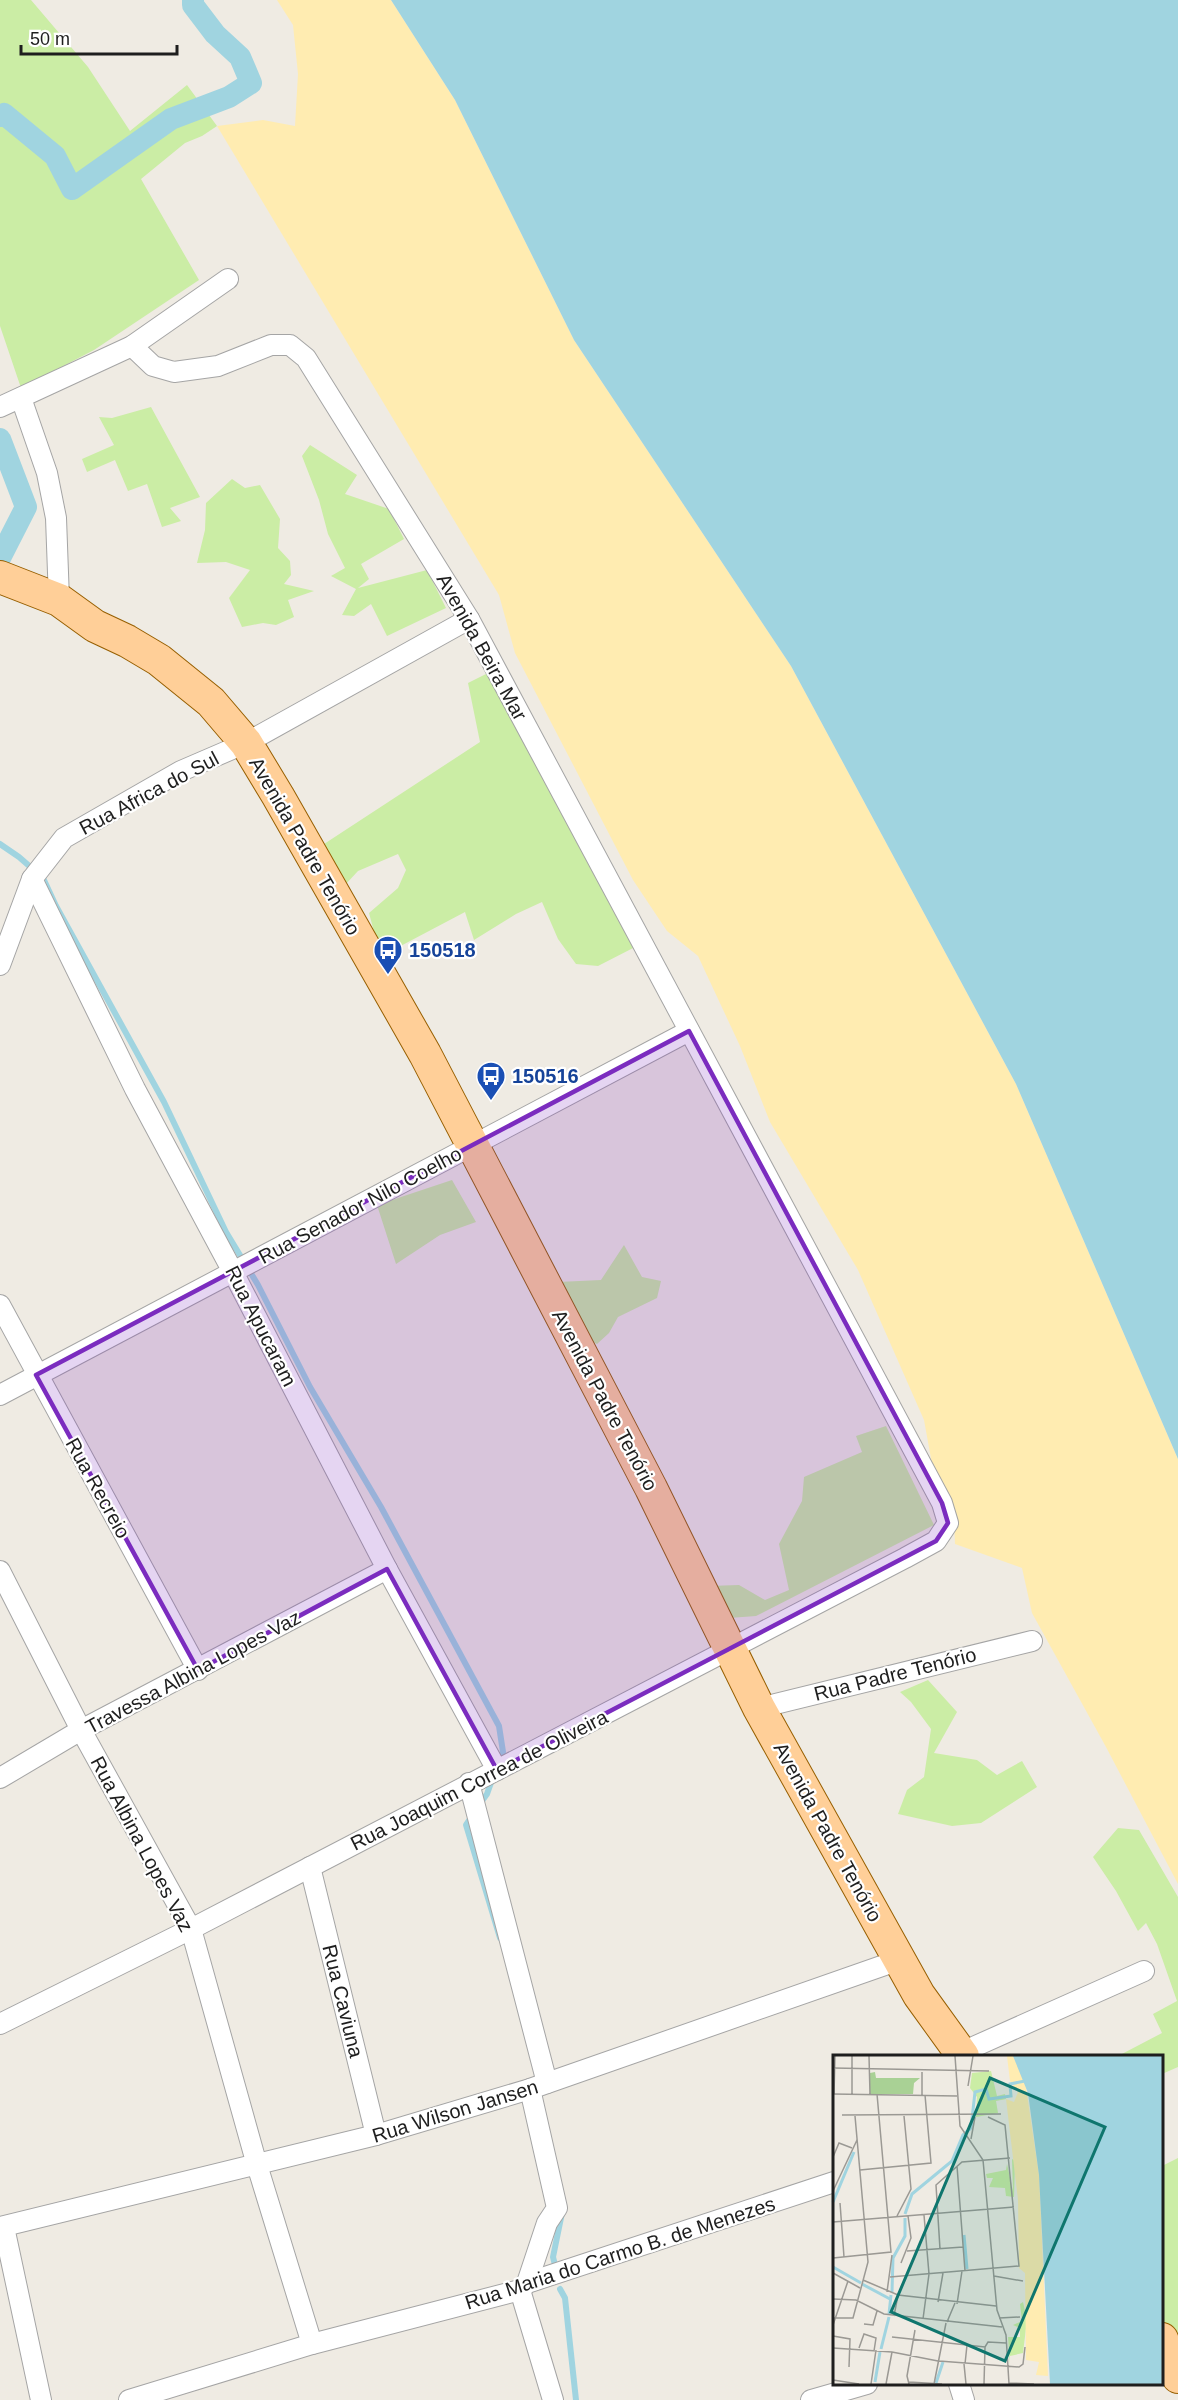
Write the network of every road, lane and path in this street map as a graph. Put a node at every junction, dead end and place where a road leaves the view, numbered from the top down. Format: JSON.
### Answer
{"nodes":[{"id":1,"x":228,"y":279,"type":"dead end"},
{"id":2,"x":132,"y":346,"type":"junction"},
{"id":3,"x":9,"y":403,"type":"edge"},
{"id":4,"x":13,"y":582,"type":"edge"},
{"id":5,"x":60,"y":600,"type":"junction"},
{"id":6,"x":469,"y":619,"type":"junction"},
{"id":7,"x":246,"y":743,"type":"junction"},
{"id":8,"x":32,"y":879,"type":"junction"},
{"id":9,"x":0,"y":965,"type":"edge"},
{"id":10,"x":689,"y":1031,"type":"junction"},
{"id":11,"x":472,"y":1146,"type":"junction"},
{"id":12,"x":233,"y":1272,"type":"junction"},
{"id":13,"x":0,"y":1305,"type":"edge"},
{"id":14,"x":36,"y":1375,"type":"junction"},
{"id":15,"x":0,"y":1395,"type":"edge"},
{"id":16,"x":948,"y":1523,"type":"joint"},
{"id":17,"x":387,"y":1569,"type":"junction"},
{"id":18,"x":0,"y":1571,"type":"edge"},
{"id":19,"x":1032,"y":1641,"type":"dead end"},
{"id":20,"x":729,"y":1648,"type":"junction"},
{"id":21,"x":198,"y":1670,"type":"junction"},
{"id":22,"x":759,"y":1708,"type":"junction"},
{"id":23,"x":81,"y":1730,"type":"junction"},
{"id":24,"x":497,"y":1770,"type":"junction"},
{"id":25,"x":0,"y":1778,"type":"edge"},
{"id":26,"x":469,"y":1783,"type":"junction"},
{"id":27,"x":310,"y":1867,"type":"junction"},
{"id":28,"x":191,"y":1929,"type":"junction"},
{"id":29,"x":899,"y":1960,"type":"junction"},
{"id":30,"x":1144,"y":1971,"type":"dead end"},
{"id":31,"x":0,"y":2024,"type":"edge"},
{"id":32,"x":962,"y":2055,"type":"edge"},
{"id":33,"x":539,"y":2086,"type":"junction"},
{"id":34,"x":376,"y":2135,"type":"junction"},
{"id":35,"x":257,"y":2165,"type":"junction"},
{"id":36,"x":833,"y":2182,"type":"edge"},
{"id":37,"x":2,"y":2227,"type":"edge"},
{"id":38,"x":523,"y":2286,"type":"junction"},
{"id":39,"x":1163,"y":2343,"type":"edge"},
{"id":40,"x":312,"y":2344,"type":"junction"},
{"id":41,"x":1178,"y":2377,"type":"edge"},
{"id":42,"x":864,"y":2385,"type":"edge"},
{"id":43,"x":958,"y":2385,"type":"edge"},
{"id":44,"x":41,"y":2400,"type":"edge"},
{"id":45,"x":129,"y":2400,"type":"edge"},
{"id":46,"x":553,"y":2400,"type":"edge"},
{"id":47,"x":811,"y":2400,"type":"edge"},
{"id":48,"x":964,"y":2400,"type":"edge"}],
"edges":[{"from":1,"to":2,"type":"street"},
{"from":2,"to":3,"type":"street"},
{"from":2,"to":6,"type":"street","name":"Avenida Beira Mar"},
{"from":3,"to":5,"type":"street"},
{"from":4,"to":5,"type":"main road","name":"Avenida Padre Tenório"},
{"from":5,"to":7,"type":"main road","name":"Avenida Padre Tenório"},
{"from":6,"to":7,"type":"street","name":"Rua Africa do Sul"},
{"from":6,"to":10,"type":"street","name":"Avenida Beira Mar"},
{"from":7,"to":8,"type":"street","name":"Rua Africa do Sul"},
{"from":7,"to":11,"type":"main road","name":"Avenida Padre Tenório"},
{"from":8,"to":9,"type":"street","name":"Rua Africa do Sul"},
{"from":8,"to":12,"type":"street","name":"Rua Apucaram"},
{"from":10,"to":11,"type":"street","name":"Rua Senador Nilo Coelho"},
{"from":10,"to":16,"type":"street","name":"Avenida Beira Mar"},
{"from":11,"to":12,"type":"street","name":"Rua Senador Nilo Coelho"},
{"from":11,"to":20,"type":"main road","name":"Avenida Padre Tenório"},
{"from":12,"to":14,"type":"street","name":"Rua Senador Nilo Coelho"},
{"from":12,"to":17,"type":"street","name":"Rua Apucaram"},
{"from":13,"to":14,"type":"street","name":"Rua Recreio"},
{"from":14,"to":15,"type":"street","name":"Rua Senador Nilo Coelho"},
{"from":14,"to":21,"type":"street","name":"Rua Recreio"},
{"from":16,"to":20,"type":"street","name":"Rua Joaquim Correa de Oliveira"},
{"from":17,"to":21,"type":"street","name":"Travessa Albina Lopes Vaz"},
{"from":17,"to":24,"type":"street","name":"Rua Apucaram"},
{"from":18,"to":23,"type":"street","name":"Rua Albina Lopes Vaz"},
{"from":19,"to":22,"type":"street","name":"Rua Padre Tenório"},
{"from":20,"to":22,"type":"main road","name":"Avenida Padre Tenório"},
{"from":20,"to":24,"type":"street","name":"Rua Joaquim Correa de Oliveira"},
{"from":21,"to":23,"type":"street","name":"Travessa Albina Lopes Vaz"},
{"from":22,"to":29,"type":"main road","name":"Avenida Padre Tenório"},
{"from":23,"to":25,"type":"street","name":"Travessa Albina Lopes Vaz"},
{"from":23,"to":28,"type":"street","name":"Rua Albina Lopes Vaz"},
{"from":24,"to":26,"type":"street","name":"Rua Joaquim Correa de Oliveira"},
{"from":26,"to":27,"type":"street","name":"Rua Joaquim Correa de Oliveira"},
{"from":26,"to":33,"type":"street"},
{"from":27,"to":28,"type":"street","name":"Rua Joaquim Correa de Oliveira"},
{"from":27,"to":34,"type":"street","name":"Rua Caviuna"},
{"from":28,"to":31,"type":"street","name":"Rua Joaquim Correa de Oliveira"},
{"from":28,"to":35,"type":"street","name":"Rua Albina Lopes Vaz"},
{"from":29,"to":32,"type":"main road","name":"Avenida Padre Tenório"},
{"from":29,"to":33,"type":"street","name":"Rua Wilson Jansen"},
{"from":30,"to":32,"type":"street"},
{"from":33,"to":34,"type":"street","name":"Rua Wilson Jansen"},
{"from":33,"to":38,"type":"street"},
{"from":34,"to":35,"type":"street","name":"Rua Wilson Jansen"},
{"from":35,"to":37,"type":"street","name":"Rua Wilson Jansen"},
{"from":35,"to":40,"type":"street","name":"Rua Albina Lopes Vaz"},
{"from":36,"to":38,"type":"street","name":"Rua Maria do Carmo B. de Menezes"},
{"from":37,"to":44,"type":"street"},
{"from":38,"to":40,"type":"street","name":"Rua Maria do Carmo B. de Menezes"},
{"from":38,"to":46,"type":"street"},
{"from":39,"to":41,"type":"main road"},
{"from":40,"to":45,"type":"street","name":"Rua Maria do Carmo B. de Menezes"},
{"from":42,"to":47,"type":"street"},
{"from":43,"to":48,"type":"street"}]}
